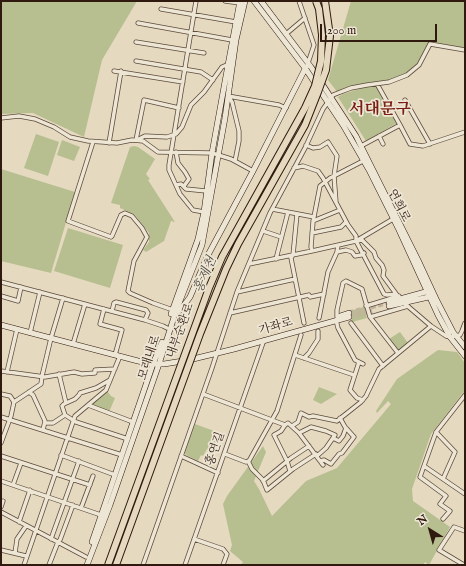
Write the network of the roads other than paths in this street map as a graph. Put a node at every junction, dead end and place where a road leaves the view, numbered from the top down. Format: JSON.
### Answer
{"nodes":[{"id":1,"x":196,"y":1,"type":"edge"},
{"id":2,"x":225,"y":1,"type":"edge"},
{"id":3,"x":254,"y":1,"type":"edge"},
{"id":4,"x":261,"y":1,"type":"edge"},
{"id":5,"x":298,"y":1,"type":"edge"},
{"id":6,"x":316,"y":1,"type":"edge"},
{"id":7,"x":325,"y":1,"type":"edge"},
{"id":8,"x":241,"y":2,"type":"edge"},
{"id":9,"x":161,"y":9,"type":"dead end"},
{"id":10,"x":194,"y":15,"type":"junction"},
{"id":11,"x":305,"y":18,"type":"junction"},
{"id":12,"x":236,"y":22,"type":"junction"},
{"id":13,"x":138,"y":24,"type":"dead end"},
{"id":14,"x":191,"y":33,"type":"junction"},
{"id":15,"x":286,"y":34,"type":"junction"},
{"id":16,"x":232,"y":40,"type":"junction"},
{"id":17,"x":136,"y":42,"type":"dead end"},
{"id":18,"x":465,"y":50,"type":"edge"},
{"id":19,"x":188,"y":51,"type":"junction"},
{"id":20,"x":204,"y":53,"type":"dead end"},
{"id":21,"x":136,"y":61,"type":"dead end"},
{"id":22,"x":230,"y":63,"type":"junction"},
{"id":23,"x":308,"y":66,"type":"junction"},
{"id":24,"x":185,"y":70,"type":"junction"},
{"id":25,"x":114,"y":71,"type":"dead end"},
{"id":26,"x":121,"y":71,"type":"junction"},
{"id":27,"x":213,"y":80,"type":"junction"},
{"id":28,"x":182,"y":82,"type":"junction"},
{"id":29,"x":377,"y":84,"type":"junction"},
{"id":30,"x":228,"y":96,"type":"junction"},
{"id":31,"x":328,"y":98,"type":"junction"},
{"id":32,"x":405,"y":100,"type":"dead end"},
{"id":33,"x":180,"y":108,"type":"junction"},
{"id":34,"x":286,"y":108,"type":"junction"},
{"id":35,"x":1,"y":118,"type":"edge"},
{"id":36,"x":400,"y":125,"type":"junction"},
{"id":37,"x":465,"y":132,"type":"edge"},
{"id":38,"x":174,"y":134,"type":"junction"},
{"id":39,"x":379,"y":136,"type":"junction"},
{"id":40,"x":136,"y":140,"type":"junction"},
{"id":41,"x":93,"y":142,"type":"junction"},
{"id":42,"x":109,"y":143,"type":"junction"},
{"id":43,"x":383,"y":144,"type":"dead end"},
{"id":44,"x":430,"y":144,"type":"junction"},
{"id":45,"x":306,"y":145,"type":"junction"},
{"id":46,"x":361,"y":146,"type":"junction"},
{"id":47,"x":171,"y":152,"type":"junction"},
{"id":48,"x":176,"y":152,"type":"junction"},
{"id":49,"x":212,"y":153,"type":"junction"},
{"id":50,"x":218,"y":154,"type":"junction"},
{"id":51,"x":235,"y":161,"type":"junction"},
{"id":52,"x":364,"y":161,"type":"junction"},
{"id":53,"x":294,"y":168,"type":"junction"},
{"id":54,"x":253,"y":171,"type":"junction"},
{"id":55,"x":334,"y":176,"type":"junction"},
{"id":56,"x":324,"y":182,"type":"junction"},
{"id":57,"x":176,"y":185,"type":"junction"},
{"id":58,"x":184,"y":186,"type":"junction"},
{"id":59,"x":206,"y":192,"type":"junction"},
{"id":60,"x":336,"y":203,"type":"junction"},
{"id":61,"x":272,"y":209,"type":"junction"},
{"id":62,"x":340,"y":210,"type":"junction"},
{"id":63,"x":204,"y":212,"type":"junction"},
{"id":64,"x":288,"y":212,"type":"junction"},
{"id":65,"x":297,"y":214,"type":"junction"},
{"id":66,"x":313,"y":219,"type":"junction"},
{"id":67,"x":393,"y":219,"type":"junction"},
{"id":68,"x":346,"y":222,"type":"junction"},
{"id":69,"x":263,"y":231,"type":"junction"},
{"id":70,"x":312,"y":233,"type":"junction"},
{"id":71,"x":281,"y":237,"type":"junction"},
{"id":72,"x":356,"y":240,"type":"junction"},
{"id":73,"x":338,"y":245,"type":"junction"},
{"id":74,"x":312,"y":251,"type":"junction"},
{"id":75,"x":337,"y":252,"type":"junction"},
{"id":76,"x":292,"y":255,"type":"junction"},
{"id":77,"x":365,"y":255,"type":"junction"},
{"id":78,"x":376,"y":256,"type":"junction"},
{"id":79,"x":276,"y":259,"type":"junction"},
{"id":80,"x":249,"y":264,"type":"junction"},
{"id":81,"x":295,"y":279,"type":"junction"},
{"id":82,"x":1,"y":282,"type":"edge"},
{"id":83,"x":21,"y":287,"type":"junction"},
{"id":84,"x":40,"y":292,"type":"junction"},
{"id":85,"x":237,"y":292,"type":"junction"},
{"id":86,"x":183,"y":293,"type":"junction"},
{"id":87,"x":431,"y":293,"type":"junction"},
{"id":88,"x":324,"y":294,"type":"junction"},
{"id":89,"x":1,"y":296,"type":"edge"},
{"id":90,"x":190,"y":297,"type":"junction"},
{"id":91,"x":62,"y":298,"type":"junction"},
{"id":92,"x":299,"y":298,"type":"junction"},
{"id":93,"x":402,"y":300,"type":"junction"},
{"id":94,"x":85,"y":304,"type":"junction"},
{"id":95,"x":389,"y":304,"type":"tunnel mouth"},
{"id":96,"x":366,"y":306,"type":"junction"},
{"id":97,"x":104,"y":309,"type":"junction"},
{"id":98,"x":174,"y":310,"type":"junction"},
{"id":99,"x":112,"y":311,"type":"junction"},
{"id":100,"x":230,"y":313,"type":"junction"},
{"id":101,"x":349,"y":315,"type":"tunnel mouth"},
{"id":102,"x":370,"y":317,"type":"junction"},
{"id":103,"x":319,"y":318,"type":"dead end"},
{"id":104,"x":336,"y":319,"type":"junction"},
{"id":105,"x":146,"y":320,"type":"junction"},
{"id":106,"x":304,"y":322,"type":"dead end"},
{"id":107,"x":351,"y":323,"type":"dead end"},
{"id":108,"x":465,"y":323,"type":"edge"},
{"id":109,"x":1,"y":325,"type":"edge"},
{"id":110,"x":431,"y":326,"type":"junction"},
{"id":111,"x":167,"y":328,"type":"junction"},
{"id":112,"x":17,"y":329,"type":"junction"},
{"id":113,"x":318,"y":331,"type":"dead end"},
{"id":114,"x":30,"y":333,"type":"junction"},
{"id":115,"x":302,"y":335,"type":"dead end"},
{"id":116,"x":456,"y":336,"type":"junction"},
{"id":117,"x":450,"y":337,"type":"junction"},
{"id":118,"x":51,"y":338,"type":"junction"},
{"id":119,"x":264,"y":340,"type":"junction"},
{"id":120,"x":73,"y":344,"type":"junction"},
{"id":121,"x":465,"y":347,"type":"edge"},
{"id":122,"x":217,"y":353,"type":"junction"},
{"id":123,"x":398,"y":353,"type":"junction"},
{"id":124,"x":295,"y":355,"type":"junction"},
{"id":125,"x":117,"y":356,"type":"junction"},
{"id":126,"x":465,"y":356,"type":"edge"},
{"id":127,"x":304,"y":358,"type":"junction"},
{"id":128,"x":156,"y":364,"type":"junction"},
{"id":129,"x":382,"y":366,"type":"junction"},
{"id":130,"x":115,"y":368,"type":"junction"},
{"id":131,"x":1,"y":371,"type":"edge"},
{"id":132,"x":6,"y":372,"type":"junction"},
{"id":133,"x":59,"y":374,"type":"junction"},
{"id":134,"x":354,"y":375,"type":"junction"},
{"id":135,"x":42,"y":376,"type":"junction"},
{"id":136,"x":110,"y":380,"type":"junction"},
{"id":137,"x":29,"y":392,"type":"junction"},
{"id":138,"x":1,"y":394,"type":"edge"},
{"id":139,"x":203,"y":394,"type":"junction"},
{"id":140,"x":465,"y":395,"type":"edge"},
{"id":141,"x":363,"y":400,"type":"junction"},
{"id":142,"x":14,"y":402,"type":"junction"},
{"id":143,"x":66,"y":403,"type":"junction"},
{"id":144,"x":88,"y":405,"type":"junction"},
{"id":145,"x":241,"y":408,"type":"junction"},
{"id":146,"x":65,"y":415,"type":"junction"},
{"id":147,"x":1,"y":417,"type":"edge"},
{"id":148,"x":340,"y":418,"type":"junction"},
{"id":149,"x":73,"y":419,"type":"junction"},
{"id":150,"x":9,"y":420,"type":"junction"},
{"id":151,"x":272,"y":420,"type":"junction"},
{"id":152,"x":133,"y":422,"type":"junction"},
{"id":153,"x":45,"y":424,"type":"junction"},
{"id":154,"x":285,"y":425,"type":"junction"},
{"id":155,"x":292,"y":426,"type":"junction"},
{"id":156,"x":346,"y":428,"type":"junction"},
{"id":157,"x":43,"y":430,"type":"junction"},
{"id":158,"x":436,"y":432,"type":"junction"},
{"id":159,"x":299,"y":433,"type":"junction"},
{"id":160,"x":67,"y":438,"type":"junction"},
{"id":161,"x":333,"y":438,"type":"junction"},
{"id":162,"x":128,"y":439,"type":"junction"},
{"id":163,"x":1,"y":443,"type":"edge"},
{"id":164,"x":309,"y":446,"type":"junction"},
{"id":165,"x":225,"y":454,"type":"junction"},
{"id":166,"x":61,"y":455,"type":"junction"},
{"id":167,"x":122,"y":455,"type":"junction"},
{"id":168,"x":316,"y":455,"type":"junction"},
{"id":169,"x":1,"y":456,"type":"edge"},
{"id":170,"x":181,"y":456,"type":"junction"},
{"id":171,"x":79,"y":461,"type":"junction"},
{"id":172,"x":248,"y":461,"type":"junction"},
{"id":173,"x":288,"y":461,"type":"junction"},
{"id":174,"x":21,"y":462,"type":"junction"},
{"id":175,"x":424,"y":466,"type":"junction"},
{"id":176,"x":290,"y":471,"type":"junction"},
{"id":177,"x":55,"y":473,"type":"junction"},
{"id":178,"x":218,"y":473,"type":"junction"},
{"id":179,"x":115,"y":475,"type":"junction"},
{"id":180,"x":93,"y":476,"type":"dead end"},
{"id":181,"x":73,"y":479,"type":"junction"},
{"id":182,"x":443,"y":479,"type":"junction"},
{"id":183,"x":1,"y":480,"type":"edge"},
{"id":184,"x":263,"y":481,"type":"junction"},
{"id":185,"x":90,"y":484,"type":"junction"},
{"id":186,"x":13,"y":485,"type":"junction"},
{"id":187,"x":30,"y":490,"type":"junction"},
{"id":188,"x":465,"y":494,"type":"edge"},
{"id":189,"x":47,"y":496,"type":"junction"},
{"id":190,"x":3,"y":501,"type":"dead end"},
{"id":191,"x":64,"y":502,"type":"junction"},
{"id":192,"x":73,"y":505,"type":"junction"},
{"id":193,"x":1,"y":507,"type":"edge"},
{"id":194,"x":81,"y":508,"type":"junction"},
{"id":195,"x":1,"y":512,"type":"edge"},
{"id":196,"x":101,"y":515,"type":"junction"},
{"id":197,"x":443,"y":519,"type":"dead end"},
{"id":198,"x":19,"y":522,"type":"junction"},
{"id":199,"x":26,"y":526,"type":"junction"},
{"id":200,"x":35,"y":530,"type":"junction"},
{"id":201,"x":465,"y":531,"type":"edge"},
{"id":202,"x":51,"y":539,"type":"junction"},
{"id":203,"x":194,"y":539,"type":"junction"},
{"id":204,"x":58,"y":542,"type":"junction"},
{"id":205,"x":1,"y":550,"type":"edge"},
{"id":206,"x":15,"y":553,"type":"junction"},
{"id":207,"x":26,"y":556,"type":"junction"},
{"id":208,"x":86,"y":557,"type":"junction"},
{"id":209,"x":24,"y":565,"type":"edge"},
{"id":210,"x":49,"y":565,"type":"edge"},
{"id":211,"x":84,"y":565,"type":"edge"},
{"id":212,"x":87,"y":565,"type":"edge"},
{"id":213,"x":108,"y":565,"type":"edge"},
{"id":214,"x":116,"y":565,"type":"edge"},
{"id":215,"x":143,"y":565,"type":"edge"},
{"id":216,"x":185,"y":565,"type":"edge"},
{"id":217,"x":223,"y":565,"type":"edge"},
{"id":218,"x":464,"y":565,"type":"edge"}],
"edges":[{"from":1,"to":10,"type":"street"},
{"from":2,"to":8,"type":"street"},
{"from":3,"to":23,"type":"main road","name":"연희로"},
{"from":4,"to":15,"type":"main road","name":"연희로"},
{"from":5,"to":11,"type":"street"},
{"from":6,"to":213,"type":"highway","name":"내부순환로","bridge":true},
{"from":7,"to":214,"type":"highway","name":"내부순환로","bridge":true},
{"from":8,"to":12,"type":"main road","name":"모래내로"},
{"from":8,"to":22,"type":"main road","name":"모래내로"},
{"from":9,"to":10,"type":"street"},
{"from":10,"to":12,"type":"street"},
{"from":10,"to":14,"type":"street"},
{"from":11,"to":15,"type":"street"},
{"from":11,"to":23,"type":"street"},
{"from":12,"to":16,"type":"main road","name":"모래내로"},
{"from":13,"to":14,"type":"street"},
{"from":14,"to":16,"type":"street"},
{"from":14,"to":19,"type":"street"},
{"from":15,"to":23,"type":"main road","name":"연희로"},
{"from":16,"to":22,"type":"main road","name":"모래내로"},
{"from":17,"to":19,"type":"street"},
{"from":18,"to":29,"type":"street"},
{"from":19,"to":20,"type":"street"},
{"from":19,"to":24,"type":"street"},
{"from":21,"to":24,"type":"street"},
{"from":22,"to":27,"type":"street"},
{"from":22,"to":30,"type":"main road","name":"모래내로"},
{"from":22,"to":49,"type":"main road","name":"모래내로"},
{"from":23,"to":31,"type":"main road","name":"연희로","bridge":true},
{"from":23,"to":31,"type":"main road","name":"연희로","bridge":true},
{"from":23,"to":34,"type":"main road"},
{"from":24,"to":27,"type":"street"},
{"from":24,"to":28,"type":"street"},
{"from":25,"to":26,"type":"street"},
{"from":26,"to":28,"type":"street"},
{"from":26,"to":42,"type":"street"},
{"from":27,"to":38,"type":"street"},
{"from":28,"to":33,"type":"street"},
{"from":29,"to":31,"type":"street"},
{"from":29,"to":36,"type":"street"},
{"from":30,"to":34,"type":"street"},
{"from":30,"to":50,"type":"main road","name":"모래내로"},
{"from":30,"to":51,"type":"street","name":"모래내로"},
{"from":31,"to":45,"type":"street"},
{"from":31,"to":46,"type":"main road","name":"연희로"},
{"from":31,"to":52,"type":"main road","name":"연희로"},
{"from":32,"to":44,"type":"street"},
{"from":33,"to":38,"type":"street"},
{"from":33,"to":40,"type":"street"},
{"from":34,"to":54,"type":"main road"},
{"from":35,"to":41,"type":"street"},
{"from":36,"to":39,"type":"street"},
{"from":36,"to":44,"type":"street"},
{"from":37,"to":44,"type":"street"},
{"from":38,"to":40,"type":"street"},
{"from":38,"to":47,"type":"street"},
{"from":39,"to":43,"type":"street"},
{"from":39,"to":46,"type":"street"},
{"from":40,"to":42,"type":"street"},
{"from":40,"to":47,"type":"street"},
{"from":41,"to":42,"type":"street"},
{"from":41,"to":98,"type":"street"},
{"from":45,"to":53,"type":"street"},
{"from":45,"to":55,"type":"street"},
{"from":46,"to":87,"type":"main road","name":"연희로"},
{"from":47,"to":48,"type":"street"},
{"from":47,"to":57,"type":"street"},
{"from":48,"to":49,"type":"street"},
{"from":48,"to":58,"type":"street"},
{"from":49,"to":50,"type":"street"},
{"from":49,"to":59,"type":"main road","name":"모래내로"},
{"from":50,"to":51,"type":"street"},
{"from":50,"to":86,"type":"main road","name":"모래내로"},
{"from":51,"to":54,"type":"street"},
{"from":52,"to":55,"type":"street"},
{"from":52,"to":67,"type":"main road","name":"연희로"},
{"from":53,"to":56,"type":"street"},
{"from":53,"to":61,"type":"street"},
{"from":54,"to":90,"type":"main road"},
{"from":55,"to":56,"type":"street"},
{"from":55,"to":60,"type":"street"},
{"from":56,"to":60,"type":"street"},
{"from":56,"to":66,"type":"street"},
{"from":57,"to":58,"type":"street"},
{"from":57,"to":63,"type":"street"},
{"from":58,"to":59,"type":"street"},
{"from":59,"to":63,"type":"main road","name":"모래내로"},
{"from":60,"to":62,"type":"street"},
{"from":61,"to":64,"type":"street"},
{"from":61,"to":69,"type":"street"},
{"from":62,"to":66,"type":"street"},
{"from":62,"to":68,"type":"street"},
{"from":63,"to":98,"type":"main road","name":"모래내로"},
{"from":64,"to":65,"type":"street"},
{"from":64,"to":71,"type":"street"},
{"from":65,"to":66,"type":"street"},
{"from":65,"to":76,"type":"street"},
{"from":66,"to":70,"type":"street"},
{"from":67,"to":72,"type":"street"},
{"from":67,"to":87,"type":"main road","name":"연희로"},
{"from":68,"to":70,"type":"street"},
{"from":68,"to":72,"type":"street"},
{"from":69,"to":71,"type":"street"},
{"from":69,"to":80,"type":"street"},
{"from":70,"to":74,"type":"street"},
{"from":71,"to":79,"type":"street"},
{"from":72,"to":73,"type":"street"},
{"from":72,"to":77,"type":"street"},
{"from":72,"to":78,"type":"street"},
{"from":73,"to":74,"type":"street"},
{"from":73,"to":75,"type":"street"},
{"from":74,"to":76,"type":"street"},
{"from":75,"to":77,"type":"street"},
{"from":75,"to":88,"type":"street"},
{"from":76,"to":79,"type":"street"},
{"from":76,"to":81,"type":"street"},
{"from":77,"to":78,"type":"street"},
{"from":77,"to":93,"type":"street"},
{"from":78,"to":93,"type":"street"},
{"from":79,"to":80,"type":"street"},
{"from":80,"to":85,"type":"street"},
{"from":81,"to":85,"type":"street"},
{"from":81,"to":92,"type":"street"},
{"from":82,"to":83,"type":"street"},
{"from":83,"to":84,"type":"street"},
{"from":83,"to":89,"type":"street"},
{"from":84,"to":91,"type":"street"},
{"from":84,"to":114,"type":"street"},
{"from":85,"to":100,"type":"street"},
{"from":86,"to":90,"type":"main road"},
{"from":86,"to":98,"type":"main road","name":"모래내로"},
{"from":87,"to":93,"type":"main road"},
{"from":87,"to":116,"type":"main road","name":"연희로"},
{"from":87,"to":117,"type":"main road","name":"연희로"},
{"from":88,"to":92,"type":"street"},
{"from":88,"to":103,"type":"street"},
{"from":90,"to":98,"type":"main road"},
{"from":91,"to":94,"type":"street"},
{"from":91,"to":118,"type":"street"},
{"from":92,"to":100,"type":"street"},
{"from":92,"to":106,"type":"street"},
{"from":93,"to":95,"type":"main road"},
{"from":93,"to":96,"type":"street"},
{"from":93,"to":102,"type":"street"},
{"from":93,"to":110,"type":"street"},
{"from":94,"to":97,"type":"street"},
{"from":94,"to":120,"type":"street"},
{"from":96,"to":102,"type":"street"},
{"from":96,"to":104,"type":"street"},
{"from":97,"to":99,"type":"street"},
{"from":97,"to":125,"type":"street"},
{"from":98,"to":111,"type":"main road","name":"모래내로"},
{"from":98,"to":128,"type":"main road","name":"모래내로"},
{"from":99,"to":105,"type":"street"},
{"from":99,"to":105,"type":"street"},
{"from":100,"to":122,"type":"street"},
{"from":101,"to":104,"type":"main road","name":"가좌로"},
{"from":102,"to":123,"type":"street"},
{"from":104,"to":119,"type":"main road","name":"가좌로"},
{"from":104,"to":122,"type":"main road"},
{"from":104,"to":134,"type":"street"},
{"from":105,"to":111,"type":"street"},
{"from":107,"to":129,"type":"street"},
{"from":108,"to":116,"type":"street"},
{"from":109,"to":112,"type":"main road"},
{"from":110,"to":117,"type":"street"},
{"from":110,"to":123,"type":"street"},
{"from":111,"to":128,"type":"main road","name":"모래내로"},
{"from":112,"to":114,"type":"main road"},
{"from":112,"to":132,"type":"street"},
{"from":113,"to":127,"type":"street"},
{"from":114,"to":118,"type":"main road"},
{"from":115,"to":124,"type":"street"},
{"from":116,"to":117,"type":"street"},
{"from":116,"to":121,"type":"main road","name":"연희로"},
{"from":117,"to":126,"type":"main road","name":"연희로"},
{"from":118,"to":120,"type":"main road"},
{"from":118,"to":135,"type":"street"},
{"from":119,"to":122,"type":"main road","name":"가좌로"},
{"from":119,"to":145,"type":"street","name":"홍연길"},
{"from":120,"to":125,"type":"main road"},
{"from":122,"to":128,"type":"main road","name":"가좌로","bridge":true},
{"from":122,"to":139,"type":"street"},
{"from":123,"to":129,"type":"street"},
{"from":124,"to":127,"type":"street"},
{"from":124,"to":151,"type":"street"},
{"from":125,"to":128,"type":"main road"},
{"from":125,"to":130,"type":"street"},
{"from":127,"to":134,"type":"street"},
{"from":128,"to":152,"type":"main road","name":"모래내로"},
{"from":128,"to":212,"type":"main road","name":"모래내로"},
{"from":129,"to":141,"type":"street"},
{"from":130,"to":133,"type":"street"},
{"from":130,"to":136,"type":"street"},
{"from":131,"to":132,"type":"street"},
{"from":132,"to":135,"type":"street"},
{"from":133,"to":135,"type":"street"},
{"from":133,"to":143,"type":"street"},
{"from":134,"to":141,"type":"street"},
{"from":135,"to":137,"type":"street"},
{"from":136,"to":143,"type":"street"},
{"from":136,"to":144,"type":"street"},
{"from":137,"to":142,"type":"street"},
{"from":137,"to":153,"type":"street"},
{"from":138,"to":142,"type":"street"},
{"from":139,"to":145,"type":"street"},
{"from":139,"to":170,"type":"street"},
{"from":140,"to":158,"type":"street"},
{"from":141,"to":148,"type":"street"},
{"from":142,"to":150,"type":"street"},
{"from":143,"to":146,"type":"street"},
{"from":144,"to":149,"type":"street"},
{"from":144,"to":152,"type":"street"},
{"from":145,"to":151,"type":"street"},
{"from":145,"to":165,"type":"street","name":"홍연길"},
{"from":146,"to":149,"type":"street"},
{"from":146,"to":153,"type":"street"},
{"from":147,"to":150,"type":"street"},
{"from":148,"to":155,"type":"street"},
{"from":148,"to":156,"type":"street"},
{"from":149,"to":160,"type":"street"},
{"from":149,"to":162,"type":"street"},
{"from":150,"to":157,"type":"street"},
{"from":150,"to":163,"type":"street"},
{"from":151,"to":154,"type":"street"},
{"from":151,"to":172,"type":"street"},
{"from":152,"to":162,"type":"main road","name":"모래내로"},
{"from":153,"to":157,"type":"street"},
{"from":154,"to":155,"type":"street"},
{"from":154,"to":173,"type":"street"},
{"from":155,"to":159,"type":"street"},
{"from":156,"to":161,"type":"street"},
{"from":156,"to":168,"type":"street"},
{"from":157,"to":160,"type":"street"},
{"from":158,"to":175,"type":"street"},
{"from":158,"to":182,"type":"street"},
{"from":159,"to":161,"type":"street"},
{"from":159,"to":164,"type":"street"},
{"from":160,"to":166,"type":"street"},
{"from":160,"to":167,"type":"street"},
{"from":161,"to":168,"type":"street"},
{"from":162,"to":167,"type":"main road","name":"모래내로"},
{"from":164,"to":168,"type":"street"},
{"from":164,"to":173,"type":"street"},
{"from":165,"to":172,"type":"street"},
{"from":165,"to":178,"type":"street","name":"홍연길"},
{"from":166,"to":171,"type":"street"},
{"from":166,"to":177,"type":"street"},
{"from":167,"to":179,"type":"main road","name":"모래내로"},
{"from":168,"to":176,"type":"street"},
{"from":169,"to":174,"type":"street"},
{"from":170,"to":178,"type":"street"},
{"from":170,"to":215,"type":"street"},
{"from":171,"to":179,"type":"street"},
{"from":171,"to":181,"type":"street"},
{"from":172,"to":184,"type":"street"},
{"from":173,"to":176,"type":"street"},
{"from":173,"to":184,"type":"street"},
{"from":174,"to":177,"type":"street"},
{"from":174,"to":186,"type":"street"},
{"from":175,"to":182,"type":"street"},
{"from":175,"to":197,"type":"street"},
{"from":176,"to":184,"type":"street"},
{"from":177,"to":181,"type":"street"},
{"from":177,"to":189,"type":"street"},
{"from":178,"to":203,"type":"street","name":"홍연길"},
{"from":179,"to":196,"type":"main road","name":"모래내로"},
{"from":180,"to":185,"type":"street"},
{"from":181,"to":185,"type":"street"},
{"from":181,"to":191,"type":"street"},
{"from":182,"to":188,"type":"street"},
{"from":183,"to":186,"type":"street"},
{"from":185,"to":194,"type":"street"},
{"from":186,"to":187,"type":"street"},
{"from":187,"to":189,"type":"street"},
{"from":187,"to":198,"type":"street"},
{"from":189,"to":191,"type":"street"},
{"from":189,"to":200,"type":"street"},
{"from":190,"to":193,"type":"street"},
{"from":191,"to":192,"type":"street"},
{"from":191,"to":202,"type":"street"},
{"from":192,"to":194,"type":"street"},
{"from":192,"to":204,"type":"street"},
{"from":194,"to":196,"type":"street"},
{"from":195,"to":198,"type":"street"},
{"from":196,"to":208,"type":"main road","name":"모래내로"},
{"from":198,"to":199,"type":"street"},
{"from":199,"to":200,"type":"street"},
{"from":199,"to":206,"type":"street"},
{"from":200,"to":202,"type":"street"},
{"from":200,"to":207,"type":"street"},
{"from":201,"to":218,"type":"street"},
{"from":202,"to":204,"type":"street"},
{"from":203,"to":216,"type":"street","name":"홍연길"},
{"from":203,"to":217,"type":"street"},
{"from":204,"to":208,"type":"street"},
{"from":204,"to":210,"type":"street"},
{"from":205,"to":206,"type":"street"},
{"from":206,"to":207,"type":"street"},
{"from":207,"to":209,"type":"street"},
{"from":208,"to":211,"type":"main road","name":"모래내로"}]}
